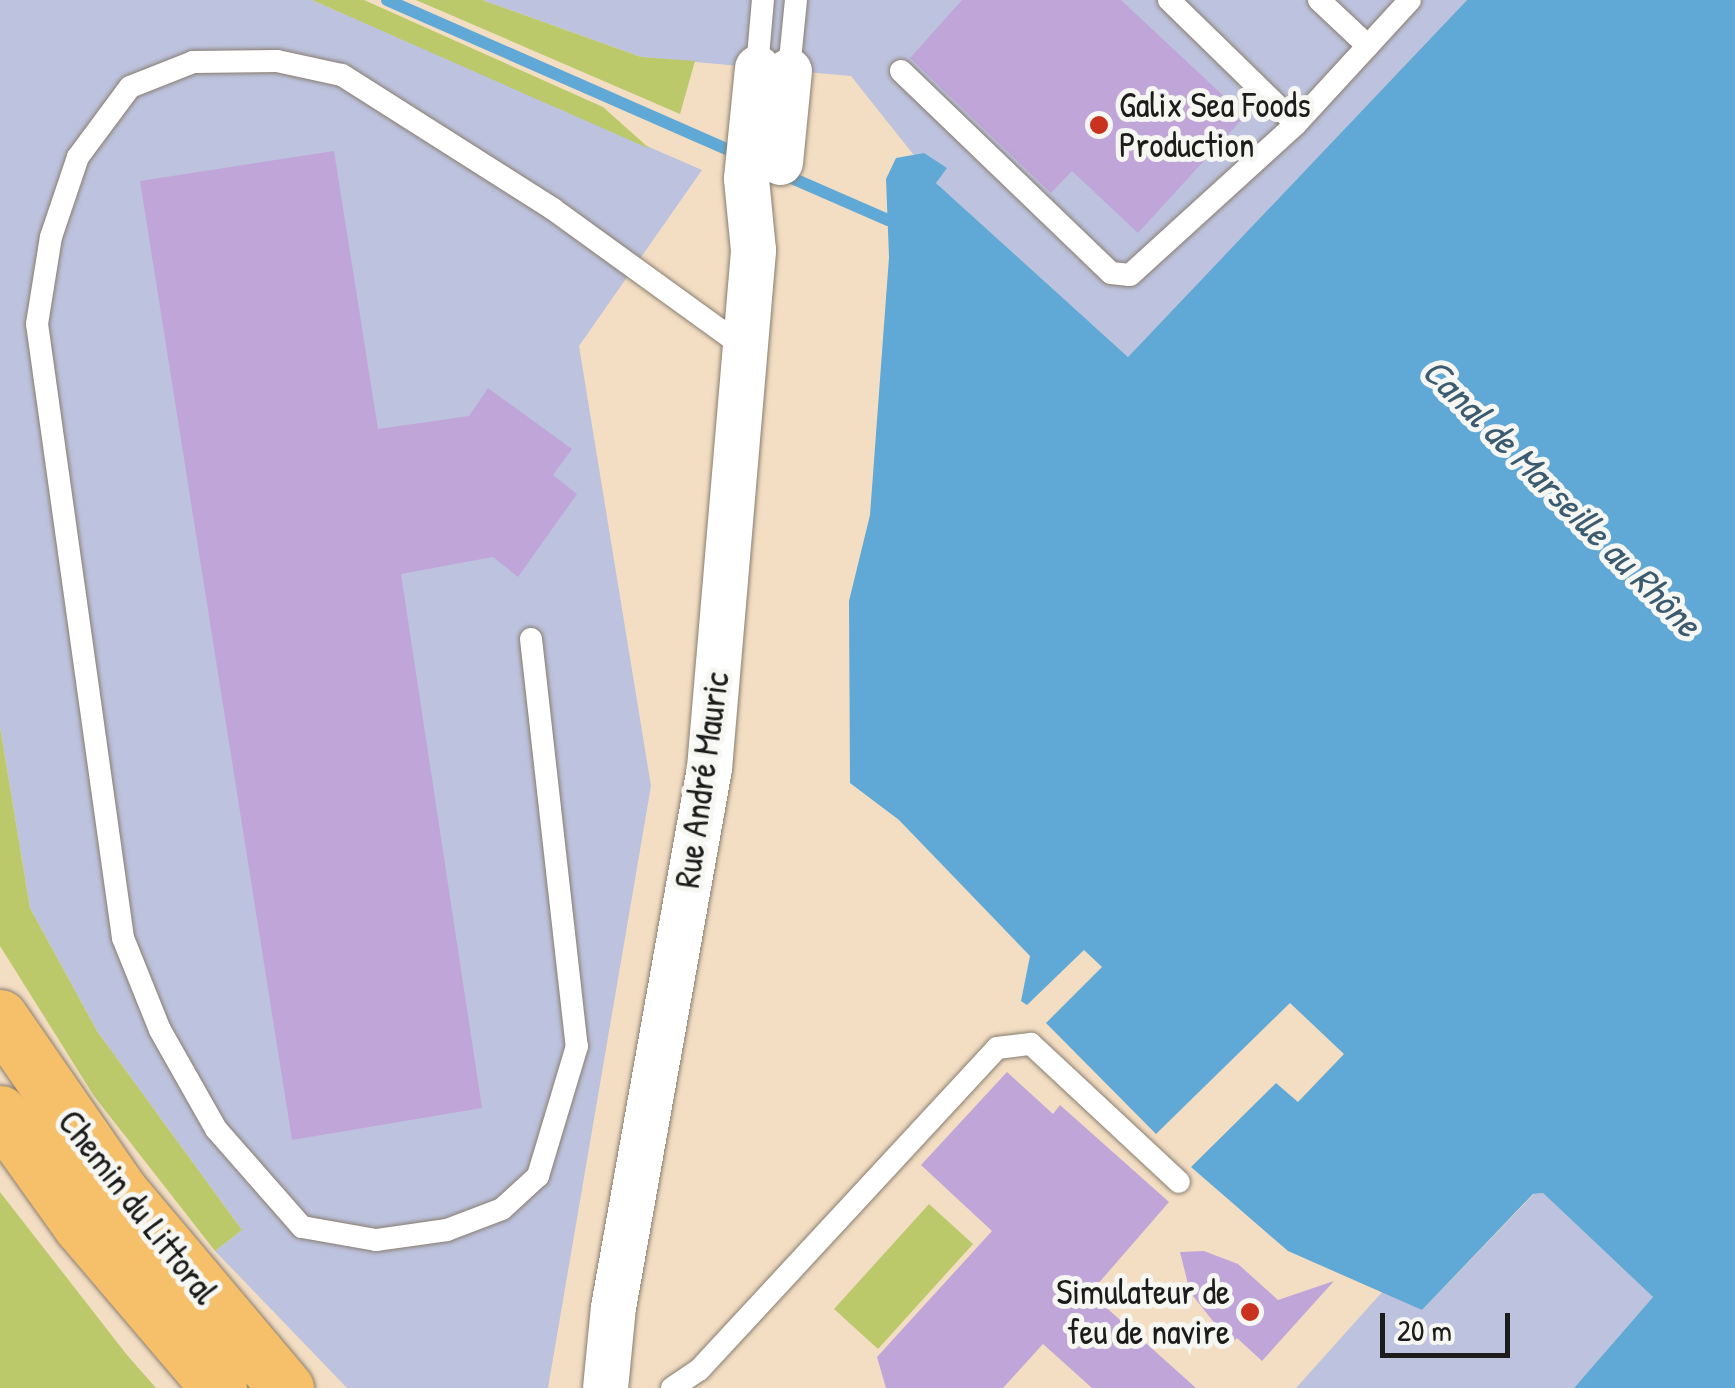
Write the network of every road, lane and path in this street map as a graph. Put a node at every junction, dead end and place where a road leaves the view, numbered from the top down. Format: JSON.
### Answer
{"nodes":[{"id":1,"x":762,"y":0,"type":"edge"},
{"id":2,"x":796,"y":0,"type":"edge"},
{"id":3,"x":1169,"y":0,"type":"edge"},
{"id":4,"x":1319,"y":0,"type":"edge"},
{"id":5,"x":1410,"y":0,"type":"edge"},
{"id":6,"x":1368,"y":46,"type":"junction"},
{"id":7,"x":773,"y":68,"type":"junction"},
{"id":8,"x":900,"y":71,"type":"dead end"},
{"id":9,"x":1296,"y":124,"type":"junction"},
{"id":10,"x":745,"y":348,"type":"junction"},
{"id":11,"x":531,"y":639,"type":"dead end"},
{"id":12,"x":0,"y":1017,"type":"edge"},
{"id":13,"x":0,"y":1114,"type":"edge"},
{"id":14,"x":1179,"y":1182,"type":"dead end"},
{"id":15,"x":613,"y":1306,"type":"junction"},
{"id":16,"x":699,"y":1370,"type":"junction"},
{"id":17,"x":219,"y":1388,"type":"edge"},
{"id":18,"x":286,"y":1388,"type":"edge"},
{"id":19,"x":581,"y":1388,"type":"edge"},
{"id":20,"x":604,"y":1388,"type":"edge"},
{"id":21,"x":672,"y":1388,"type":"edge"},
{"id":22,"x":716,"y":1388,"type":"edge"}],
"edges":[{"from":1,"to":7,"type":"lane"},
{"from":2,"to":7,"type":"lane"},
{"from":3,"to":9,"type":"lane"},
{"from":4,"to":6,"type":"lane"},
{"from":5,"to":6,"type":"lane"},
{"from":6,"to":9,"type":"lane"},
{"from":7,"to":10,"type":"street","name":"Rue André Mauric"},
{"from":8,"to":9,"type":"lane"},
{"from":10,"to":11,"type":"lane"},
{"from":10,"to":15,"type":"street","name":"Rue André Mauric"},
{"from":12,"to":18,"type":"main road","name":"Chemin du Littoral"},
{"from":13,"to":17,"type":"main road","name":"Chemin du Littoral"},
{"from":14,"to":16,"type":"lane"},
{"from":15,"to":19,"type":"street","name":"Rue André Mauric"},
{"from":15,"to":20,"type":"street","name":"Rue André Mauric"},
{"from":16,"to":21,"type":"lane"},
{"from":16,"to":22,"type":"lane"}]}
